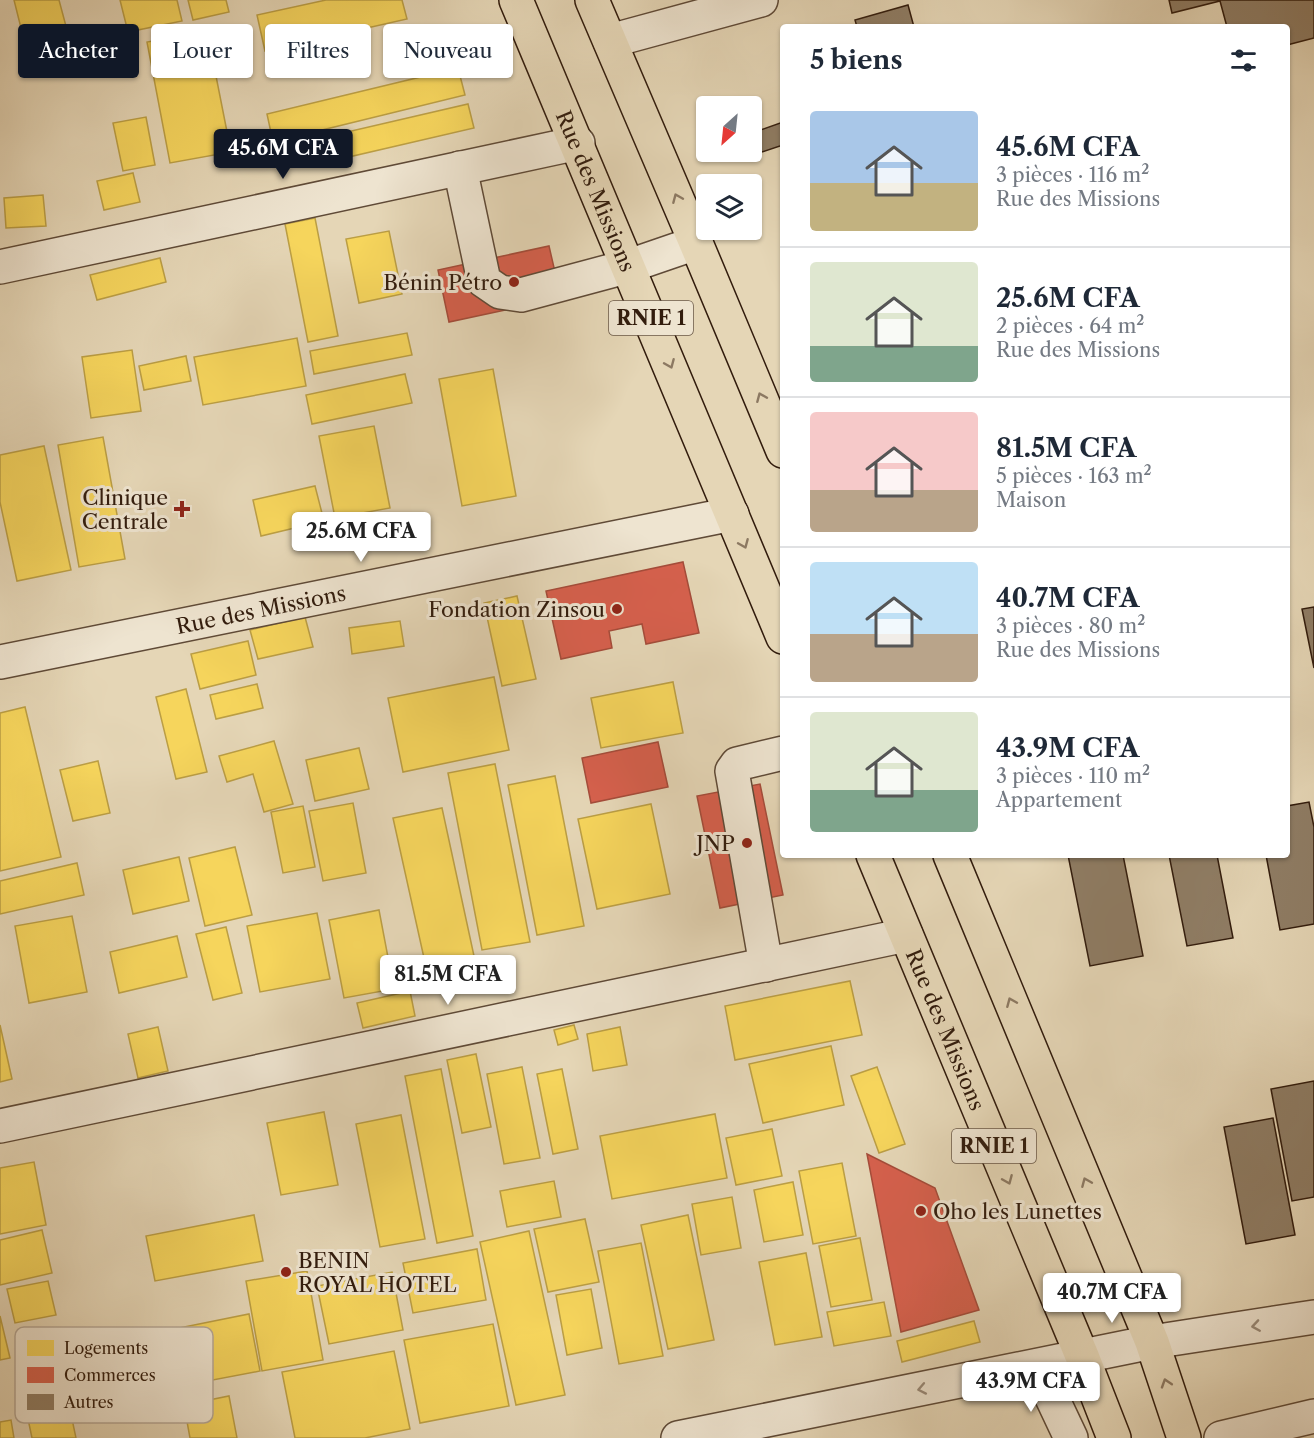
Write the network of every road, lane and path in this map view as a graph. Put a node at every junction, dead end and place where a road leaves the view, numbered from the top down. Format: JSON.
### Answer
{"nodes":[{"id":1,"x":516,"y":0,"type":"edge"},
{"id":2,"x":592,"y":0,"type":"edge"},
{"id":3,"x":761,"y":0,"type":"edge"},
{"id":4,"x":610,"y":42,"type":"junction"},
{"id":5,"x":578,"y":143,"type":"junction"},
{"id":6,"x":460,"y":168,"type":"junction"},
{"id":7,"x":696,"y":243,"type":"junction"},
{"id":8,"x":629,"y":266,"type":"junction"},
{"id":9,"x":0,"y":267,"type":"edge"},
{"id":10,"x":780,"y":444,"type":"edge"},
{"id":11,"x":732,"y":514,"type":"junction"},
{"id":12,"x":780,"y":630,"type":"edge"},
{"id":13,"x":0,"y":662,"type":"edge"},
{"id":14,"x":780,"y":754,"type":"edge"},
{"id":15,"x":874,"y":858,"type":"edge"},
{"id":16,"x":951,"y":858,"type":"edge"},
{"id":17,"x":906,"y":935,"type":"junction"},
{"id":18,"x":766,"y":965,"type":"junction"},
{"id":19,"x":0,"y":1126,"type":"edge"},
{"id":20,"x":1314,"y":1317,"type":"edge"},
{"id":21,"x":1152,"y":1342,"type":"junction"},
{"id":22,"x":1082,"y":1356,"type":"junction"},
{"id":23,"x":1037,"y":1366,"type":"junction"},
{"id":24,"x":1314,"y":1416,"type":"edge"},
{"id":25,"x":1233,"y":1437,"type":"edge"},
{"id":26,"x":678,"y":1438,"type":"edge"},
{"id":27,"x":1071,"y":1438,"type":"edge"},
{"id":28,"x":1114,"y":1438,"type":"edge"},
{"id":29,"x":1184,"y":1438,"type":"edge"}],
"edges":[{"from":1,"to":5,"type":"highway","name":"Rue des Missions","number":"RNIE 1"},
{"from":2,"to":4,"type":"highway","number":"RNIE 1"},
{"from":3,"to":4,"type":"street"},
{"from":7,"to":4,"type":"highway","number":"RNIE 1","one_way":true},
{"from":5,"to":6,"type":"street"},
{"from":5,"to":8,"type":"highway","name":"Rue des Missions","number":"RNIE 1"},
{"from":6,"to":8,"type":"street"},
{"from":6,"to":9,"type":"street"},
{"from":7,"to":8,"type":"street"},
{"from":10,"to":7,"type":"highway","number":"RNIE 1","one_way":true},
{"from":8,"to":11,"type":"highway","name":"Rue des Missions","number":"RNIE 1","one_way":true},
{"from":11,"to":12,"type":"highway","name":"Rue des Missions","number":"RNIE 1","one_way":true},
{"from":11,"to":13,"type":"street","name":"Rue des Missions"},
{"from":14,"to":18,"type":"street"},
{"from":15,"to":17,"type":"highway","name":"Rue des Missions","number":"RNIE 1"},
{"from":21,"to":16,"type":"highway","number":"RNIE 1","one_way":true},
{"from":17,"to":18,"type":"street"},
{"from":17,"to":22,"type":"highway","name":"Rue des Missions","number":"RNIE 1","one_way":true},
{"from":18,"to":19,"type":"street"},
{"from":20,"to":21,"type":"street","one_way":true},
{"from":21,"to":22,"type":"street"},
{"from":29,"to":21,"type":"highway","number":"RNIE 1","one_way":true},
{"from":22,"to":23,"type":"street"},
{"from":22,"to":28,"type":"highway","name":"Rue des Missions","number":"RNIE 1"},
{"from":23,"to":26,"type":"street","one_way":true},
{"from":23,"to":27,"type":"street"},
{"from":24,"to":25,"type":"street"}]}
